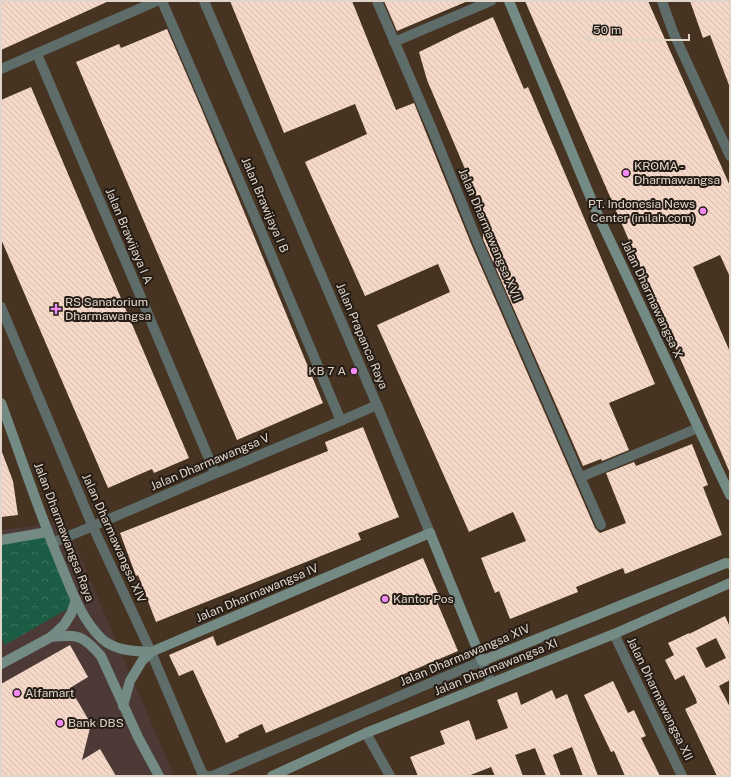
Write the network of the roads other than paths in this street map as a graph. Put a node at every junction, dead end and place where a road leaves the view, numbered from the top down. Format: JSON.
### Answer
{"nodes":[{"id":1,"x":157,"y":1,"type":"edge"},
{"id":2,"x":162,"y":1,"type":"edge"},
{"id":3,"x":204,"y":1,"type":"edge"},
{"id":4,"x":377,"y":1,"type":"edge"},
{"id":5,"x":491,"y":1,"type":"edge"},
{"id":6,"x":509,"y":1,"type":"edge"},
{"id":7,"x":662,"y":1,"type":"edge"},
{"id":8,"x":394,"y":42,"type":"junction"},
{"id":9,"x":36,"y":54,"type":"junction"},
{"id":10,"x":1,"y":69,"type":"edge"},
{"id":11,"x":730,"y":156,"type":"edge"},
{"id":12,"x":1,"y":307,"type":"edge"},
{"id":13,"x":1,"y":403,"type":"edge"},
{"id":14,"x":377,"y":405,"type":"junction"},
{"id":15,"x":341,"y":421,"type":"junction"},
{"id":16,"x":698,"y":428,"type":"junction"},
{"id":17,"x":215,"y":474,"type":"junction"},
{"id":18,"x":581,"y":477,"type":"junction"},
{"id":19,"x":730,"y":495,"type":"edge"},
{"id":20,"x":601,"y":525,"type":"dead end"},
{"id":21,"x":93,"y":527,"type":"junction"},
{"id":22,"x":48,"y":532,"type":"junction"},
{"id":23,"x":430,"y":533,"type":"junction"},
{"id":24,"x":1,"y":540,"type":"edge"},
{"id":25,"x":52,"y":543,"type":"junction"},
{"id":26,"x":730,"y":564,"type":"edge"},
{"id":27,"x":730,"y":583,"type":"edge"},
{"id":28,"x":76,"y":600,"type":"junction"},
{"id":29,"x":614,"y":634,"type":"junction"},
{"id":30,"x":51,"y":637,"type":"junction"},
{"id":31,"x":153,"y":651,"type":"junction"},
{"id":32,"x":482,"y":661,"type":"junction"},
{"id":33,"x":1,"y":664,"type":"edge"},
{"id":34,"x":491,"y":683,"type":"junction"},
{"id":35,"x":123,"y":706,"type":"junction"},
{"id":36,"x":366,"y":733,"type":"junction"},
{"id":37,"x":160,"y":776,"type":"edge"},
{"id":38,"x":208,"y":776,"type":"edge"},
{"id":39,"x":212,"y":776,"type":"edge"},
{"id":40,"x":272,"y":776,"type":"edge"},
{"id":41,"x":390,"y":776,"type":"edge"},
{"id":42,"x":682,"y":776,"type":"edge"}],
"edges":[{"from":1,"to":9,"type":"street"},
{"from":2,"to":15,"type":"street","name":"Jalan Brawijaya I B"},
{"from":3,"to":14,"type":"street","name":"Jalan Prapanca Raya"},
{"from":4,"to":8,"type":"street","name":"Jalan Dharmawangsa XVII"},
{"from":5,"to":8,"type":"street"},
{"from":6,"to":16,"type":"street","name":"Jalan Dharmawangsa X"},
{"from":7,"to":11,"type":"street"},
{"from":8,"to":18,"type":"street","name":"Jalan Dharmawangsa XVII"},
{"from":9,"to":10,"type":"street"},
{"from":9,"to":17,"type":"street","name":"Jalan Brawijaya I A"},
{"from":12,"to":21,"type":"street","name":"Jalan Dharmawangsa XIV"},
{"from":13,"to":22,"type":"street","name":"Jalan Dharmawangsa Raya"},
{"from":14,"to":15,"type":"street","name":"Jalan Dharmawangsa V"},
{"from":14,"to":23,"type":"street","name":"Jalan Prapanca Raya"},
{"from":15,"to":17,"type":"street","name":"Jalan Dharmawangsa V"},
{"from":16,"to":18,"type":"street"},
{"from":16,"to":19,"type":"street","name":"Jalan Dharmawangsa X"},
{"from":17,"to":21,"type":"street","name":"Jalan Dharmawangsa V"},
{"from":18,"to":20,"type":"street","name":"Jalan Dharmawangsa XVII"},
{"from":21,"to":25,"type":"street","name":"Jalan Dharmawangsa V"},
{"from":21,"to":31,"type":"street","name":"Jalan Dharmawangsa XIV"},
{"from":22,"to":24,"type":"street"},
{"from":22,"to":25,"type":"street","name":"Jalan Dharmawangsa Raya"},
{"from":23,"to":31,"type":"street","name":"Jalan Dharmawangsa IV"},
{"from":23,"to":32,"type":"street","name":"Jalan Prapanca Raya"},
{"from":25,"to":28,"type":"street","name":"Jalan Dharmawangsa Raya"},
{"from":26,"to":32,"type":"street","name":"Jalan Dharmawangsa XIV"},
{"from":27,"to":29,"type":"street","name":"Jalan Dharmawangsa XI"},
{"from":28,"to":30,"type":"street"},
{"from":28,"to":31,"type":"street","name":"Jalan Dharmawangsa Raya"},
{"from":29,"to":34,"type":"street","name":"Jalan Dharmawangsa XI"},
{"from":29,"to":42,"type":"street","name":"Jalan Dharmawangsa XII"},
{"from":30,"to":33,"type":"street"},
{"from":30,"to":35,"type":"street"},
{"from":31,"to":35,"type":"street"},
{"from":31,"to":38,"type":"street","name":"Jalan Dharmawangsa XIV"},
{"from":32,"to":34,"type":"street","name":"Jalan Prapanca Raya"},
{"from":32,"to":39,"type":"street","name":"Jalan Dharmawangsa XIV"},
{"from":34,"to":36,"type":"street","name":"Jalan Dharmawangsa XI"},
{"from":35,"to":37,"type":"street"},
{"from":36,"to":40,"type":"street","name":"Jalan Dharmawangsa XI"},
{"from":36,"to":41,"type":"street"}]}
